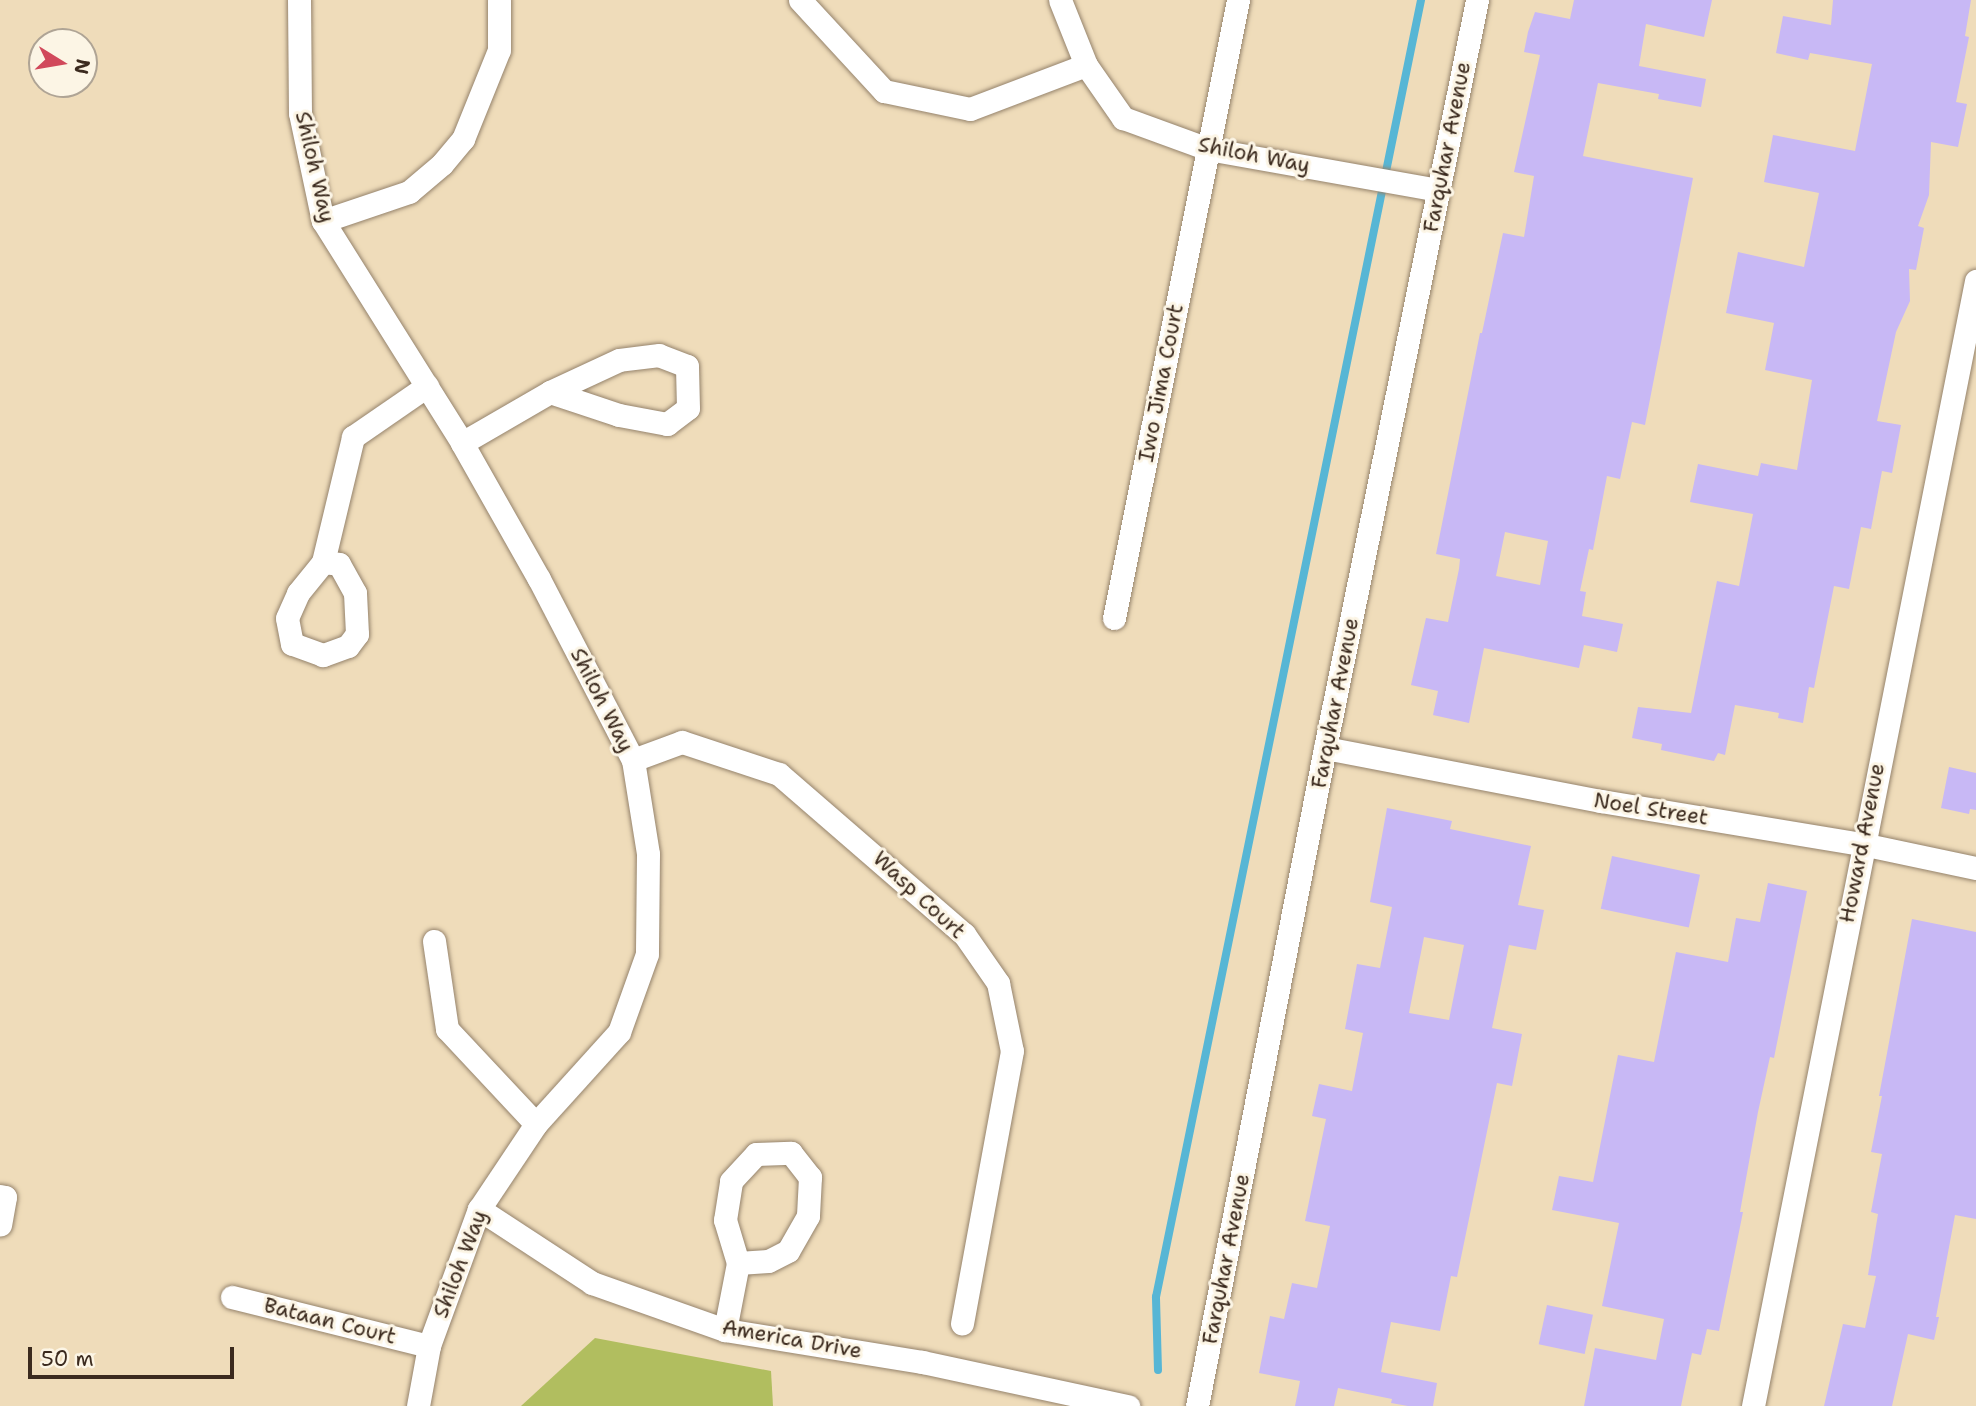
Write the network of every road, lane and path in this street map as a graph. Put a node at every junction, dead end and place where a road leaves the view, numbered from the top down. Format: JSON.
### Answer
{"nodes":[{"id":1,"x":299,"y":0,"type":"edge"},
{"id":2,"x":499,"y":0,"type":"edge"},
{"id":3,"x":800,"y":0,"type":"edge"},
{"id":4,"x":1060,"y":0,"type":"edge"},
{"id":5,"x":1238,"y":0,"type":"edge"},
{"id":6,"x":1477,"y":0,"type":"edge"},
{"id":7,"x":1086,"y":65,"type":"junction"},
{"id":8,"x":1208,"y":149,"type":"junction"},
{"id":9,"x":1438,"y":190,"type":"junction"},
{"id":10,"x":323,"y":221,"type":"junction"},
{"id":11,"x":1976,"y":281,"type":"edge"},
{"id":12,"x":427,"y":386,"type":"junction"},
{"id":13,"x":550,"y":392,"type":"junction"},
{"id":14,"x":462,"y":443,"type":"junction"},
{"id":15,"x":323,"y":562,"type":"dead end"},
{"id":16,"x":1114,"y":618,"type":"dead end"},
{"id":17,"x":1325,"y":748,"type":"junction"},
{"id":18,"x":633,"y":760,"type":"junction"},
{"id":19,"x":1862,"y":844,"type":"junction"},
{"id":20,"x":1976,"y":868,"type":"edge"},
{"id":21,"x":434,"y":941,"type":"dead end"},
{"id":22,"x":536,"y":1124,"type":"junction"},
{"id":23,"x":3,"y":1196,"type":"edge"},
{"id":24,"x":479,"y":1209,"type":"junction"},
{"id":25,"x":0,"y":1225,"type":"edge"},
{"id":26,"x":738,"y":1262,"type":"junction"},
{"id":27,"x":232,"y":1297,"type":"dead end"},
{"id":28,"x":962,"y":1323,"type":"dead end"},
{"id":29,"x":724,"y":1330,"type":"junction"},
{"id":30,"x":429,"y":1346,"type":"junction"},
{"id":31,"x":418,"y":1406,"type":"edge"},
{"id":32,"x":1128,"y":1406,"type":"edge"},
{"id":33,"x":1197,"y":1406,"type":"edge"},
{"id":34,"x":1753,"y":1406,"type":"edge"}],
"edges":[{"from":1,"to":10,"type":"street","name":"Shiloh Way"},
{"from":2,"to":10,"type":"street"},
{"from":3,"to":7,"type":"street"},
{"from":4,"to":7,"type":"street","name":"Shiloh Way"},
{"from":5,"to":8,"type":"street","name":"Iwo Jima Court"},
{"from":6,"to":9,"type":"street","name":"Farquhar Avenue"},
{"from":7,"to":8,"type":"street","name":"Shiloh Way"},
{"from":8,"to":9,"type":"street","name":"Shiloh Way"},
{"from":8,"to":16,"type":"street","name":"Iwo Jima Court"},
{"from":9,"to":17,"type":"street","name":"Farquhar Avenue"},
{"from":10,"to":12,"type":"street","name":"Shiloh Way"},
{"from":11,"to":19,"type":"street","name":"Howard Avenue"},
{"from":12,"to":14,"type":"street","name":"Shiloh Way"},
{"from":12,"to":15,"type":"street"},
{"from":13,"to":13,"type":"street"},
{"from":13,"to":14,"type":"street"},
{"from":14,"to":18,"type":"street","name":"Shiloh Way"},
{"from":17,"to":19,"type":"street","name":"Noel Street"},
{"from":17,"to":33,"type":"street","name":"Farquhar Avenue"},
{"from":18,"to":22,"type":"street","name":"Shiloh Way"},
{"from":18,"to":28,"type":"street","name":"Wasp Court"},
{"from":19,"to":20,"type":"street","name":"Noel Street"},
{"from":19,"to":34,"type":"street","name":"Howard Avenue"},
{"from":21,"to":22,"type":"street"},
{"from":22,"to":24,"type":"street","name":"Shiloh Way"},
{"from":23,"to":25,"type":"street"},
{"from":24,"to":29,"type":"street","name":"America Drive"},
{"from":24,"to":30,"type":"street","name":"Shiloh Way"},
{"from":26,"to":26,"type":"street"},
{"from":26,"to":29,"type":"street"},
{"from":27,"to":30,"type":"street","name":"Bataan Court"},
{"from":29,"to":32,"type":"street","name":"America Drive"},
{"from":30,"to":31,"type":"street","name":"Shiloh Way"}]}
